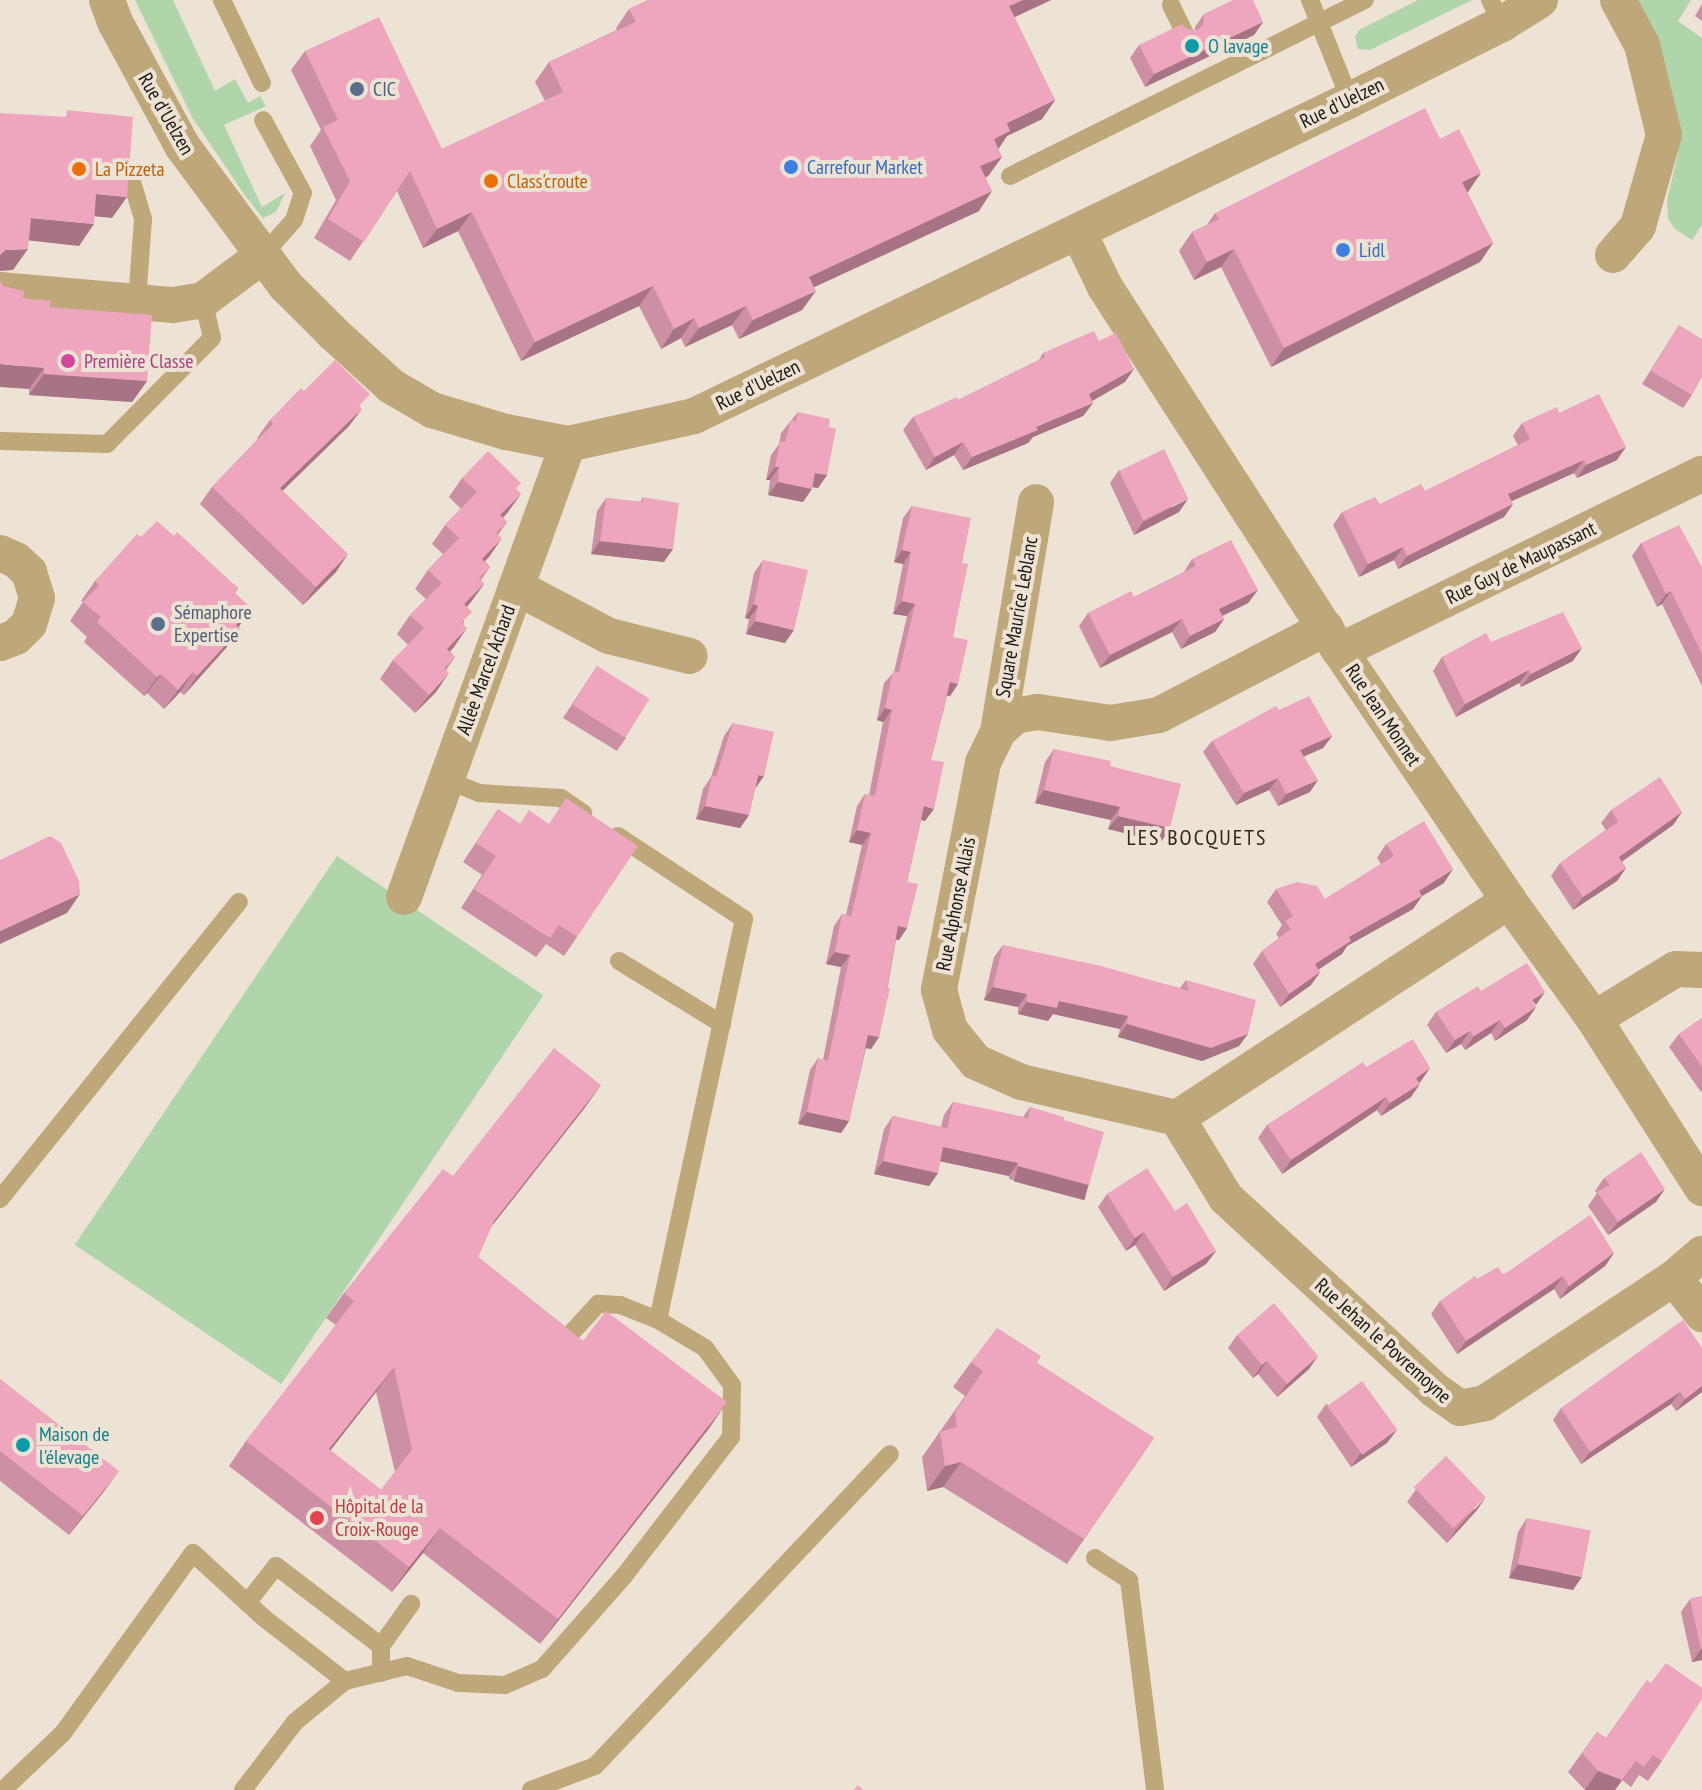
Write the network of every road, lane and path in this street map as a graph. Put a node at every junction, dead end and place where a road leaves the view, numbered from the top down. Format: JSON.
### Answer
{"nodes":[{"id":1,"x":107,"y":0,"type":"edge"},
{"id":2,"x":222,"y":0,"type":"edge"},
{"id":3,"x":1310,"y":0,"type":"edge"},
{"id":4,"x":1365,"y":0,"type":"edge"},
{"id":5,"x":1540,"y":0,"type":"edge"},
{"id":6,"x":1618,"y":0,"type":"edge"},
{"id":7,"x":1171,"y":5,"type":"dead end"},
{"id":8,"x":1496,"y":12,"type":"edge"},
{"id":9,"x":1320,"y":23,"type":"junction"},
{"id":10,"x":1184,"y":32,"type":"edge"},
{"id":11,"x":262,"y":83,"type":"dead end"},
{"id":12,"x":1350,"y":100,"type":"junction"},
{"id":13,"x":263,"y":120,"type":"dead end"},
{"id":14,"x":130,"y":175,"type":"edge"},
{"id":15,"x":1010,"y":176,"type":"dead end"},
{"id":16,"x":1079,"y":233,"type":"junction"},
{"id":17,"x":1613,"y":255,"type":"dead end"},
{"id":18,"x":262,"y":256,"type":"junction"},
{"id":19,"x":0,"y":290,"type":"edge"},
{"id":20,"x":203,"y":300,"type":"junction"},
{"id":21,"x":137,"y":301,"type":"junction"},
{"id":22,"x":0,"y":441,"type":"edge"},
{"id":23,"x":568,"y":444,"type":"junction"},
{"id":24,"x":1702,"y":474,"type":"edge"},
{"id":25,"x":1036,"y":502,"type":"dead end"},
{"id":26,"x":0,"y":553,"type":"edge"},
{"id":27,"x":516,"y":587,"type":"junction"},
{"id":28,"x":1333,"y":640,"type":"junction"},
{"id":29,"x":0,"y":643,"type":"edge"},
{"id":30,"x":690,"y":656,"type":"dead end"},
{"id":31,"x":998,"y":732,"type":"junction"},
{"id":32,"x":447,"y":780,"type":"junction"},
{"id":33,"x":404,"y":897,"type":"dead end"},
{"id":34,"x":1509,"y":901,"type":"junction"},
{"id":35,"x":239,"y":902,"type":"dead end"},
{"id":36,"x":619,"y":961,"type":"dead end"},
{"id":37,"x":1702,"y":970,"type":"edge"},
{"id":38,"x":1594,"y":1019,"type":"junction"},
{"id":39,"x":722,"y":1024,"type":"junction"},
{"id":40,"x":1177,"y":1118,"type":"junction"},
{"id":41,"x":1702,"y":1188,"type":"edge"},
{"id":42,"x":0,"y":1199,"type":"edge"},
{"id":43,"x":1702,"y":1254,"type":"edge"},
{"id":44,"x":1674,"y":1278,"type":"junction"},
{"id":45,"x":1702,"y":1314,"type":"edge"},
{"id":46,"x":658,"y":1320,"type":"junction"},
{"id":47,"x":563,"y":1342,"type":"edge"},
{"id":48,"x":890,"y":1454,"type":"dead end"},
{"id":49,"x":1095,"y":1558,"type":"edge"},
{"id":50,"x":247,"y":1603,"type":"junction"},
{"id":51,"x":411,"y":1604,"type":"dead end"},
{"id":52,"x":381,"y":1646,"type":"junction"},
{"id":53,"x":381,"y":1673,"type":"junction"},
{"id":54,"x":345,"y":1681,"type":"junction"},
{"id":55,"x":3,"y":1790,"type":"edge"},
{"id":56,"x":243,"y":1790,"type":"edge"},
{"id":57,"x":531,"y":1790,"type":"edge"},
{"id":58,"x":1155,"y":1790,"type":"edge"}],
"edges":[{"from":1,"to":18,"type":"street","name":"Rue d'Uelzen"},
{"from":2,"to":11,"type":"lane"},
{"from":3,"to":9,"type":"lane"},
{"from":4,"to":9,"type":"lane"},
{"from":5,"to":8,"type":"street","name":"Rue d'Uelzen"},
{"from":6,"to":17,"type":"street"},
{"from":7,"to":10,"type":"lane"},
{"from":8,"to":12,"type":"street","name":"Rue d'Uelzen"},
{"from":9,"to":12,"type":"lane"},
{"from":9,"to":15,"type":"lane"},
{"from":12,"to":16,"type":"street","name":"Rue d'Uelzen"},
{"from":13,"to":18,"type":"lane"},
{"from":14,"to":21,"type":"lane"},
{"from":16,"to":23,"type":"street","name":"Rue d'Uelzen"},
{"from":16,"to":28,"type":"street","name":"Rue Jean Monnet"},
{"from":18,"to":20,"type":"street"},
{"from":18,"to":23,"type":"street","name":"Rue d'Uelzen"},
{"from":19,"to":21,"type":"street"},
{"from":20,"to":21,"type":"street"},
{"from":20,"to":22,"type":"lane"},
{"from":23,"to":27,"type":"street","name":"Allée Marcel Achard"},
{"from":24,"to":28,"type":"street","name":"Rue Guy de Maupassant"},
{"from":25,"to":31,"type":"street","name":"Square Maurice Leblanc"},
{"from":26,"to":29,"type":"street"},
{"from":27,"to":30,"type":"street"},
{"from":27,"to":32,"type":"street","name":"Allée Marcel Achard"},
{"from":28,"to":31,"type":"street"},
{"from":28,"to":34,"type":"street","name":"Rue Jean Monnet"},
{"from":31,"to":40,"type":"street","name":"Rue Alphonse Allais"},
{"from":32,"to":33,"type":"street","name":"Allée Marcel Achard"},
{"from":32,"to":39,"type":"lane"},
{"from":34,"to":38,"type":"street","name":"Rue Jean Monnet"},
{"from":34,"to":40,"type":"street"},
{"from":35,"to":42,"type":"lane"},
{"from":36,"to":39,"type":"lane"},
{"from":37,"to":38,"type":"street"},
{"from":38,"to":41,"type":"street","name":"Rue Jean Monnet"},
{"from":39,"to":46,"type":"lane"},
{"from":40,"to":44,"type":"street","name":"Rue Jehan le Povremoyne"},
{"from":43,"to":44,"type":"street"},
{"from":44,"to":45,"type":"street"},
{"from":46,"to":47,"type":"lane"},
{"from":46,"to":53,"type":"lane"},
{"from":48,"to":57,"type":"lane"},
{"from":49,"to":58,"type":"lane"},
{"from":50,"to":52,"type":"lane"},
{"from":50,"to":54,"type":"lane"},
{"from":50,"to":55,"type":"lane"},
{"from":51,"to":52,"type":"lane"},
{"from":52,"to":53,"type":"lane"},
{"from":53,"to":54,"type":"lane"},
{"from":54,"to":56,"type":"lane"}]}
